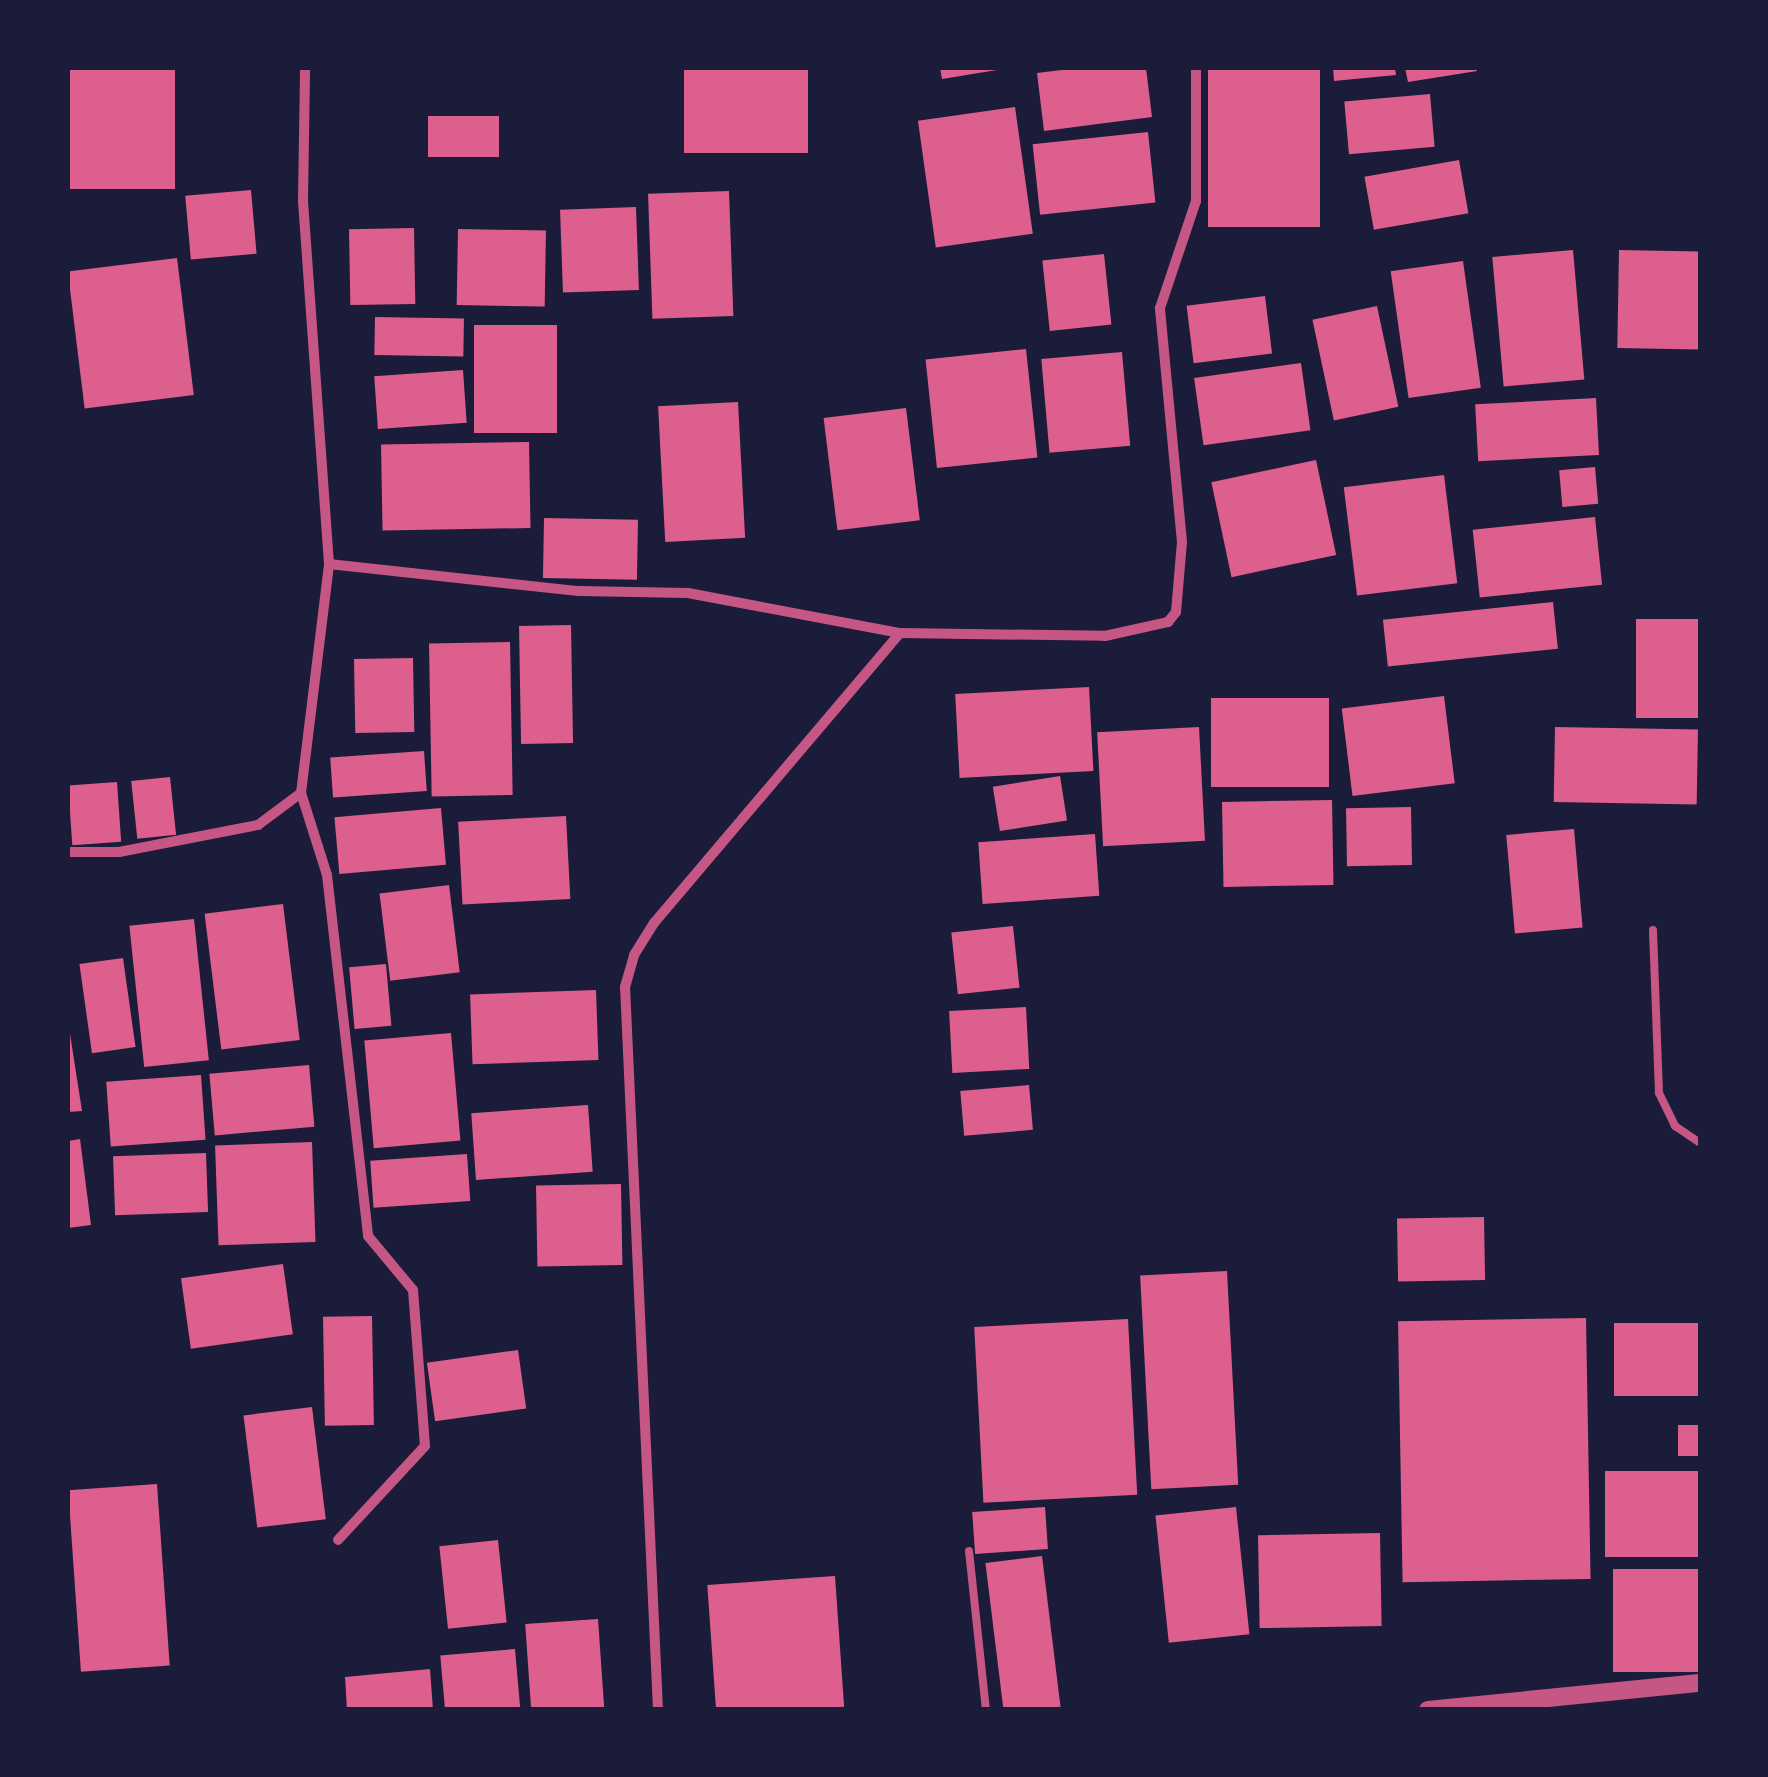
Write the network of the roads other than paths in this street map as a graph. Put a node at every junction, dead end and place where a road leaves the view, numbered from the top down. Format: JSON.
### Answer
{"nodes":[{"id":1,"x":306,"y":68,"type":"edge"},
{"id":2,"x":1196,"y":68,"type":"edge"},
{"id":3,"x":330,"y":564,"type":"junction"},
{"id":4,"x":900,"y":633,"type":"junction"},
{"id":5,"x":301,"y":793,"type":"junction"},
{"id":6,"x":68,"y":852,"type":"edge"},
{"id":7,"x":1653,"y":930,"type":"dead end"},
{"id":8,"x":1700,"y":1142,"type":"edge"},
{"id":9,"x":338,"y":1540,"type":"dead end"},
{"id":10,"x":969,"y":1551,"type":"dead end"},
{"id":11,"x":1700,"y":1682,"type":"edge"},
{"id":12,"x":658,"y":1710,"type":"edge"},
{"id":13,"x":986,"y":1710,"type":"edge"},
{"id":14,"x":1428,"y":1710,"type":"edge"}],
"edges":[{"from":1,"to":3,"type":"street"},
{"from":2,"to":4,"type":"street"},
{"from":3,"to":4,"type":"street"},
{"from":3,"to":5,"type":"street"},
{"from":4,"to":12,"type":"street"},
{"from":5,"to":6,"type":"street"},
{"from":5,"to":9,"type":"street"},
{"from":7,"to":8,"type":"lane"},
{"from":10,"to":13,"type":"lane"},
{"from":11,"to":14,"type":"street"}]}
